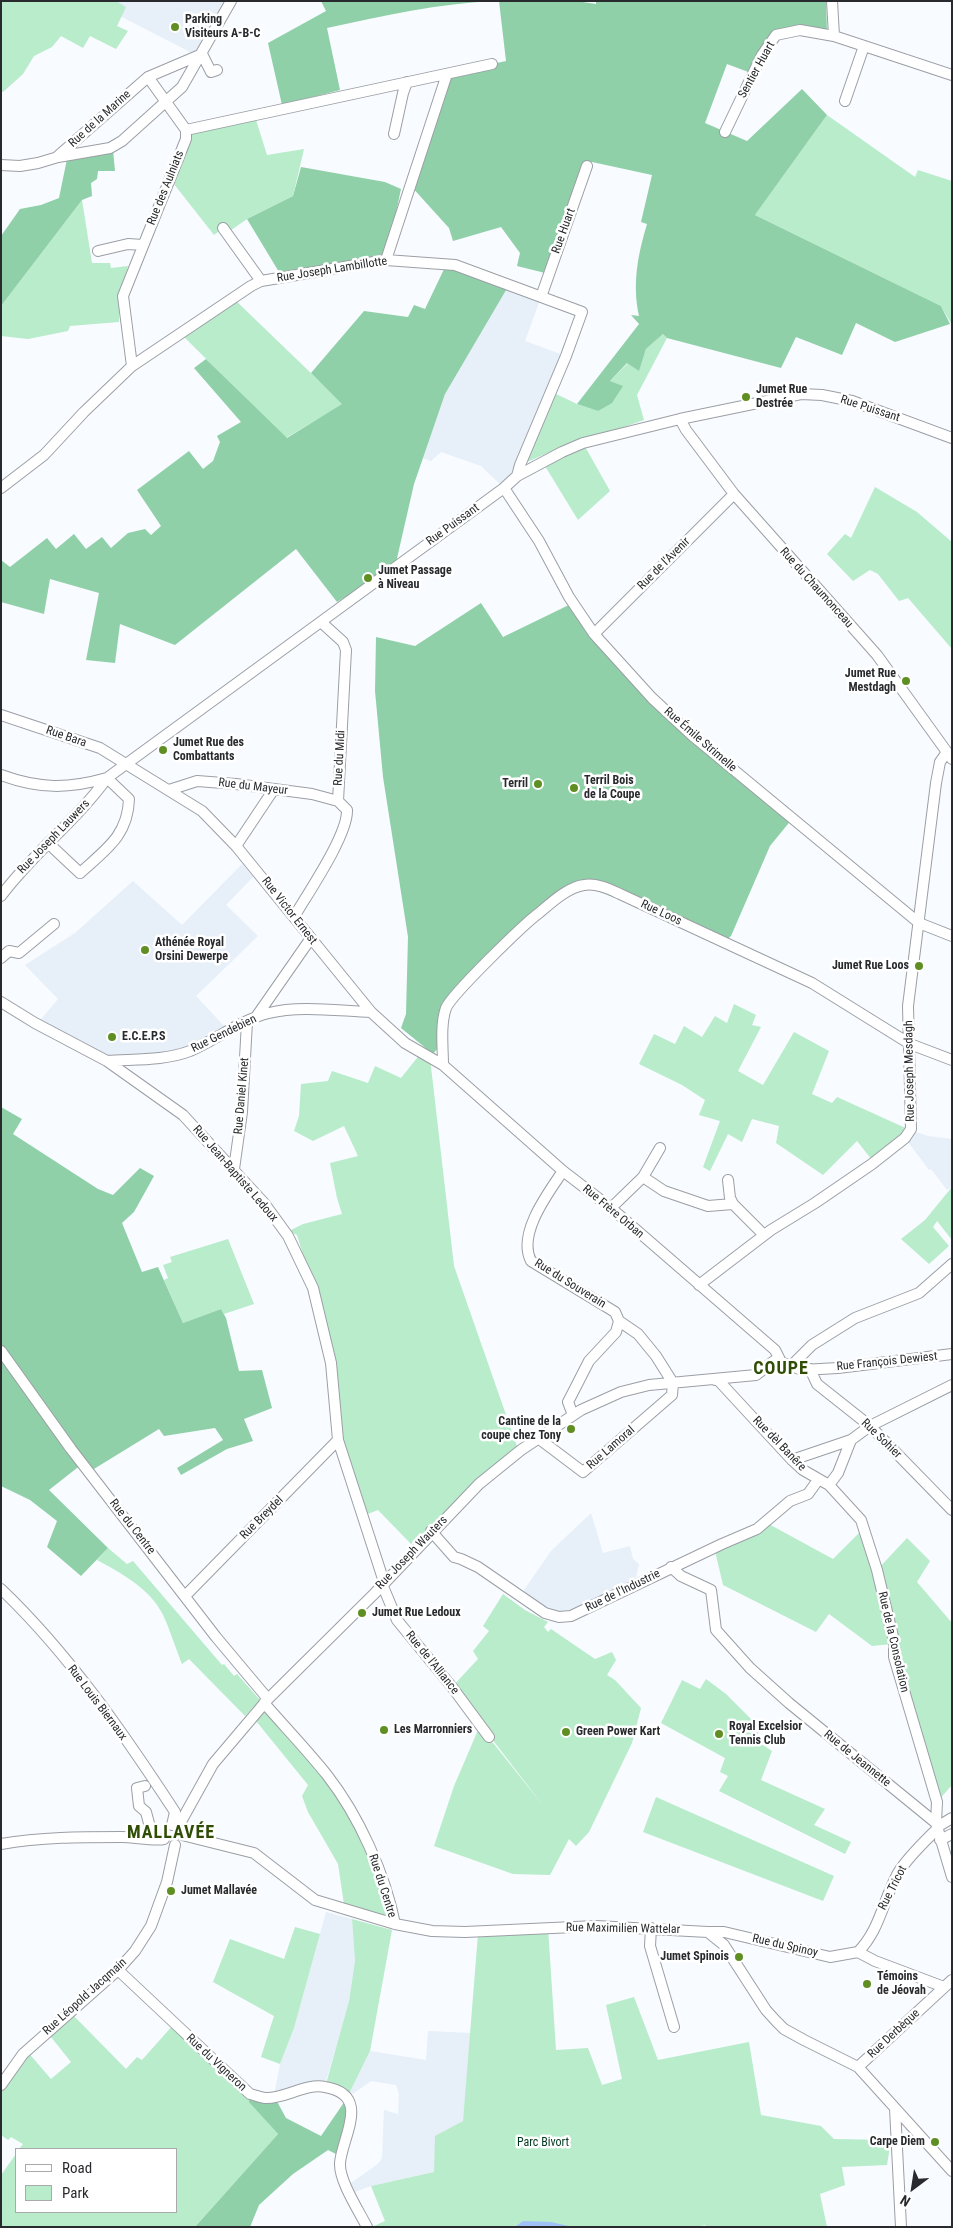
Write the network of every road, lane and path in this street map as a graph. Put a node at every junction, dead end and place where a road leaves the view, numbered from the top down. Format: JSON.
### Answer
{"nodes":[{"id":1,"x":231,"y":1,"type":"edge"},
{"id":2,"x":832,"y":1,"type":"edge"},
{"id":3,"x":834,"y":36,"type":"junction"},
{"id":4,"x":864,"y":46,"type":"junction"},
{"id":5,"x":202,"y":54,"type":"junction"},
{"id":6,"x":492,"y":64,"type":"dead end"},
{"id":7,"x":216,"y":70,"type":"dead end"},
{"id":8,"x":447,"y":74,"type":"junction"},
{"id":9,"x":952,"y":75,"type":"edge"},
{"id":10,"x":148,"y":77,"type":"junction"},
{"id":11,"x":407,"y":82,"type":"junction"},
{"id":12,"x":166,"y":101,"type":"junction"},
{"id":13,"x":845,"y":101,"type":"dead end"},
{"id":14,"x":186,"y":130,"type":"junction"},
{"id":15,"x":724,"y":132,"type":"dead end"},
{"id":16,"x":394,"y":134,"type":"dead end"},
{"id":17,"x":58,"y":157,"type":"junction"},
{"id":18,"x":1,"y":165,"type":"edge"},
{"id":19,"x":588,"y":166,"type":"dead end"},
{"id":20,"x":223,"y":228,"type":"dead end"},
{"id":21,"x":143,"y":245,"type":"junction"},
{"id":22,"x":98,"y":251,"type":"dead end"},
{"id":23,"x":386,"y":260,"type":"junction"},
{"id":24,"x":261,"y":281,"type":"junction"},
{"id":25,"x":541,"y":297,"type":"junction"},
{"id":26,"x":132,"y":366,"type":"junction"},
{"id":27,"x":680,"y":419,"type":"junction"},
{"id":28,"x":952,"y":438,"type":"edge"},
{"id":29,"x":517,"y":476,"type":"junction"},
{"id":30,"x":1,"y":488,"type":"edge"},
{"id":31,"x":504,"y":488,"type":"junction"},
{"id":32,"x":734,"y":494,"type":"junction"},
{"id":33,"x":321,"y":622,"type":"junction"},
{"id":34,"x":594,"y":634,"type":"junction"},
{"id":35,"x":1,"y":715,"type":"edge"},
{"id":36,"x":950,"y":755,"type":"edge"},
{"id":37,"x":128,"y":765,"type":"junction"},
{"id":38,"x":1,"y":775,"type":"edge"},
{"id":39,"x":107,"y":778,"type":"junction"},
{"id":40,"x":274,"y":789,"type":"junction"},
{"id":41,"x":169,"y":790,"type":"junction"},
{"id":42,"x":338,"y":801,"type":"junction"},
{"id":43,"x":48,"y":843,"type":"junction"},
{"id":44,"x":236,"y":846,"type":"junction"},
{"id":45,"x":1,"y":896,"type":"edge"},
{"id":46,"x":294,"y":917,"type":"junction"},
{"id":47,"x":919,"y":923,"type":"junction"},
{"id":48,"x":54,"y":924,"type":"dead end"},
{"id":49,"x":952,"y":936,"type":"edge"},
{"id":50,"x":311,"y":938,"type":"junction"},
{"id":51,"x":1,"y":958,"type":"edge"},
{"id":52,"x":2,"y":1005,"type":"edge"},
{"id":53,"x":371,"y":1012,"type":"junction"},
{"id":54,"x":256,"y":1017,"type":"junction"},
{"id":55,"x":246,"y":1022,"type":"junction"},
{"id":56,"x":910,"y":1044,"type":"junction"},
{"id":57,"x":952,"y":1060,"type":"edge"},
{"id":58,"x":107,"y":1061,"type":"junction"},
{"id":59,"x":443,"y":1065,"type":"junction"},
{"id":60,"x":660,"y":1148,"type":"dead end"},
{"id":61,"x":234,"y":1169,"type":"junction"},
{"id":62,"x":563,"y":1171,"type":"junction"},
{"id":63,"x":643,"y":1177,"type":"junction"},
{"id":64,"x":728,"y":1180,"type":"dead end"},
{"id":65,"x":733,"y":1204,"type":"junction"},
{"id":66,"x":610,"y":1208,"type":"junction"},
{"id":67,"x":764,"y":1234,"type":"junction"},
{"id":68,"x":952,"y":1264,"type":"edge"},
{"id":69,"x":699,"y":1285,"type":"junction"},
{"id":70,"x":619,"y":1321,"type":"junction"},
{"id":71,"x":1,"y":1351,"type":"edge"},
{"id":72,"x":952,"y":1354,"type":"edge"},
{"id":73,"x":786,"y":1364,"type":"junction"},
{"id":74,"x":810,"y":1369,"type":"junction"},
{"id":75,"x":715,"y":1380,"type":"junction"},
{"id":76,"x":673,"y":1383,"type":"junction"},
{"id":77,"x":952,"y":1385,"type":"edge"},
{"id":78,"x":573,"y":1415,"type":"junction"},
{"id":79,"x":870,"y":1426,"type":"junction"},
{"id":80,"x":538,"y":1438,"type":"junction"},
{"id":81,"x":338,"y":1440,"type":"junction"},
{"id":82,"x":851,"y":1440,"type":"junction"},
{"id":83,"x":792,"y":1460,"type":"junction"},
{"id":84,"x":818,"y":1480,"type":"junction"},
{"id":85,"x":829,"y":1485,"type":"junction"},
{"id":86,"x":952,"y":1510,"type":"edge"},
{"id":87,"x":864,"y":1517,"type":"joint"},
{"id":88,"x":431,"y":1532,"type":"junction"},
{"id":89,"x":671,"y":1567,"type":"junction"},
{"id":90,"x":383,"y":1583,"type":"junction"},
{"id":91,"x":1,"y":1590,"type":"edge"},
{"id":92,"x":185,"y":1596,"type":"junction"},
{"id":93,"x":266,"y":1701,"type":"junction"},
{"id":94,"x":488,"y":1737,"type":"dead end"},
{"id":95,"x":145,"y":1786,"type":"dead end"},
{"id":96,"x":952,"y":1818,"type":"edge"},
{"id":97,"x":936,"y":1826,"type":"junction"},
{"id":98,"x":178,"y":1829,"type":"junction"},
{"id":99,"x":952,"y":1834,"type":"edge"},
{"id":100,"x":164,"y":1838,"type":"junction"},
{"id":101,"x":150,"y":1839,"type":"junction"},
{"id":102,"x":940,"y":1840,"type":"junction"},
{"id":103,"x":1,"y":1844,"type":"edge"},
{"id":104,"x":175,"y":1844,"type":"junction"},
{"id":105,"x":952,"y":1877,"type":"edge"},
{"id":106,"x":395,"y":1924,"type":"junction"},
{"id":107,"x":651,"y":1928,"type":"junction"},
{"id":108,"x":708,"y":1932,"type":"junction"},
{"id":109,"x":858,"y":1952,"type":"junction"},
{"id":110,"x":118,"y":1970,"type":"junction"},
{"id":111,"x":948,"y":1984,"type":"edge"},
{"id":112,"x":674,"y":2027,"type":"dead end"},
{"id":113,"x":858,"y":2067,"type":"junction"},
{"id":114,"x":1,"y":2085,"type":"edge"},
{"id":115,"x":895,"y":2108,"type":"junction"},
{"id":116,"x":952,"y":2172,"type":"edge"},
{"id":117,"x":367,"y":2227,"type":"edge"},
{"id":118,"x":901,"y":2227,"type":"edge"}],
"edges":[{"from":1,"to":5,"type":"street","name":"Rue de la Marine"},
{"from":2,"to":3,"type":"street"},
{"from":3,"to":4,"type":"street"},
{"from":3,"to":15,"type":"street","name":"Sentier Huart"},
{"from":4,"to":9,"type":"street"},
{"from":4,"to":13,"type":"street"},
{"from":5,"to":7,"type":"street"},
{"from":5,"to":10,"type":"street","name":"Rue de la Marine"},
{"from":5,"to":12,"type":"street","name":"Rue de la Marine"},
{"from":6,"to":8,"type":"street"},
{"from":8,"to":11,"type":"street"},
{"from":8,"to":23,"type":"street"},
{"from":10,"to":12,"type":"street"},
{"from":10,"to":17,"type":"street","name":"Rue de la Marine"},
{"from":11,"to":14,"type":"street"},
{"from":11,"to":16,"type":"street"},
{"from":12,"to":14,"type":"street"},
{"from":12,"to":17,"type":"street","name":"Rue de la Marine"},
{"from":14,"to":21,"type":"street","name":"Rue des Aulniats"},
{"from":17,"to":18,"type":"street"},
{"from":19,"to":25,"type":"street","name":"Rue Huart"},
{"from":20,"to":24,"type":"street"},
{"from":21,"to":22,"type":"street"},
{"from":21,"to":26,"type":"street","name":"Rue des Aulniats"},
{"from":23,"to":24,"type":"street","name":"Rue Joseph Lambillotte"},
{"from":23,"to":25,"type":"street","name":"Rue Joseph Lambillotte"},
{"from":24,"to":26,"type":"street","name":"Rue Joseph Lambillotte"},
{"from":25,"to":29,"type":"street","name":"Rue Joseph Lambillotte"},
{"from":26,"to":30,"type":"street","name":"Rue Joseph Lambillotte"},
{"from":27,"to":28,"type":"street","name":"Rue Puissant"},
{"from":27,"to":29,"type":"street","name":"Rue Puissant"},
{"from":27,"to":32,"type":"street","name":"Rue du Chaumonceau"},
{"from":29,"to":31,"type":"street","name":"Rue Puissant"},
{"from":31,"to":33,"type":"street","name":"Rue Puissant"},
{"from":31,"to":34,"type":"street","name":"Rue Émile Strimelle"},
{"from":32,"to":34,"type":"street","name":"Rue de l'Avenir"},
{"from":32,"to":36,"type":"street","name":"Rue du Chaumonceau"},
{"from":33,"to":37,"type":"street","name":"Rue Puissant"},
{"from":33,"to":42,"type":"street","name":"Rue du Midi"},
{"from":34,"to":47,"type":"street","name":"Rue Émile Strimelle"},
{"from":35,"to":37,"type":"street","name":"Rue Bara"},
{"from":36,"to":47,"type":"street","name":"Rue Joseph Mesdagh"},
{"from":37,"to":39,"type":"street","name":"Rue Puissant"},
{"from":37,"to":41,"type":"street","name":"Rue Victor Ernest"},
{"from":38,"to":39,"type":"street","name":"Rue Puissant"},
{"from":39,"to":43,"type":"street","name":"Rue Joseph Lauwers"},
{"from":39,"to":43,"type":"street"},
{"from":40,"to":41,"type":"street","name":"Rue du Mayeur"},
{"from":40,"to":42,"type":"street","name":"Rue du Mayeur"},
{"from":40,"to":44,"type":"street"},
{"from":41,"to":44,"type":"street","name":"Rue Victor Ernest"},
{"from":42,"to":46,"type":"street","name":"Rue du Midi"},
{"from":43,"to":45,"type":"street","name":"Rue Joseph Lauwers"},
{"from":44,"to":46,"type":"street","name":"Rue Victor Ernest"},
{"from":46,"to":50,"type":"street","name":"Rue Victor Ernest"},
{"from":47,"to":49,"type":"street","name":"Rue Émile Strimelle"},
{"from":47,"to":56,"type":"street","name":"Rue Joseph Mesdagh"},
{"from":48,"to":51,"type":"street"},
{"from":50,"to":53,"type":"street","name":"Rue Victor Ernest"},
{"from":50,"to":54,"type":"street"},
{"from":52,"to":58,"type":"street","name":"Rue Jean-Baptiste Ledoux"},
{"from":53,"to":54,"type":"street","name":"Rue Gendebien"},
{"from":53,"to":59,"type":"street","name":"Rue Victor Ernest"},
{"from":54,"to":55,"type":"street","name":"Rue Gendebien"},
{"from":55,"to":58,"type":"street","name":"Rue Gendebien"},
{"from":55,"to":61,"type":"street","name":"Rue Daniel Kinet"},
{"from":56,"to":57,"type":"street","name":"Rue Loos"},
{"from":56,"to":59,"type":"street","name":"Rue Loos"},
{"from":56,"to":67,"type":"street","name":"Rue Joseph Mesdagh"},
{"from":58,"to":61,"type":"street","name":"Rue Jean-Baptiste Ledoux"},
{"from":59,"to":62,"type":"street","name":"Rue Frère Orban"},
{"from":60,"to":63,"type":"street"},
{"from":61,"to":81,"type":"street","name":"Rue Jean-Baptiste Ledoux"},
{"from":62,"to":66,"type":"street","name":"Rue Frère Orban"},
{"from":62,"to":70,"type":"street","name":"Rue du Souverain"},
{"from":63,"to":65,"type":"street"},
{"from":63,"to":66,"type":"street"},
{"from":64,"to":65,"type":"street"},
{"from":65,"to":67,"type":"street"},
{"from":66,"to":69,"type":"street","name":"Rue Frère Orban"},
{"from":67,"to":69,"type":"street","name":"Rue Joseph Mesdagh"},
{"from":68,"to":73,"type":"street"},
{"from":69,"to":73,"type":"street","name":"Rue Frère Orban"},
{"from":70,"to":76,"type":"street","name":"Rue du Souverain"},
{"from":70,"to":78,"type":"street"},
{"from":71,"to":92,"type":"street","name":"Rue du Centre"},
{"from":72,"to":74,"type":"street","name":"Rue François Dewiest"},
{"from":73,"to":74,"type":"street","name":"Rue François Dewiest"},
{"from":73,"to":75,"type":"street","name":"Rue Joseph Wauters"},
{"from":74,"to":79,"type":"street","name":"Rue Sohier"},
{"from":75,"to":76,"type":"street","name":"Rue Joseph Wauters"},
{"from":75,"to":83,"type":"street","name":"Rue dèl Banêre"},
{"from":76,"to":78,"type":"street","name":"Rue Joseph Wauters"},
{"from":76,"to":80,"type":"street","name":"Rue Lamoral"},
{"from":77,"to":79,"type":"street"},
{"from":78,"to":80,"type":"street","name":"Rue Joseph Wauters"},
{"from":79,"to":82,"type":"street"},
{"from":79,"to":86,"type":"street","name":"Rue Sohier"},
{"from":80,"to":88,"type":"street","name":"Rue Joseph Wauters"},
{"from":81,"to":90,"type":"street","name":"Rue Jean-Baptiste Ledoux"},
{"from":81,"to":92,"type":"street","name":"Rue Breydel"},
{"from":82,"to":83,"type":"street"},
{"from":82,"to":85,"type":"street"},
{"from":83,"to":84,"type":"street","name":"Rue dèl Banêre"},
{"from":84,"to":85,"type":"street","name":"Rue dèl Banêre"},
{"from":84,"to":89,"type":"street","name":"Rue de l'Industrie"},
{"from":85,"to":87,"type":"street","name":"Rue dèl Banêre"},
{"from":87,"to":97,"type":"street","name":"Rue de la Consolation"},
{"from":88,"to":89,"type":"street","name":"Rue de l'Industrie"},
{"from":88,"to":90,"type":"street","name":"Rue Joseph Wauters"},
{"from":89,"to":97,"type":"street","name":"Rue de Jeannette"},
{"from":90,"to":93,"type":"street","name":"Rue Joseph Wauters"},
{"from":90,"to":94,"type":"street","name":"Rue de l'Alliance"},
{"from":91,"to":98,"type":"street","name":"Rue Louis Biernaux"},
{"from":92,"to":93,"type":"street","name":"Rue du Centre"},
{"from":93,"to":98,"type":"street","name":"Rue Joseph Wauters"},
{"from":93,"to":106,"type":"street","name":"Rue du Centre"},
{"from":95,"to":101,"type":"street"},
{"from":96,"to":97,"type":"street","name":"Rue Tricot"},
{"from":97,"to":102,"type":"street","name":"Rue de Jeannette"},
{"from":97,"to":109,"type":"street","name":"Rue Tricot"},
{"from":98,"to":100,"type":"street"},
{"from":98,"to":104,"type":"street"},
{"from":98,"to":106,"type":"street","name":"Rue Maximilien Wattelar"},
{"from":99,"to":102,"type":"street"},
{"from":100,"to":101,"type":"street"},
{"from":100,"to":104,"type":"street"},
{"from":101,"to":103,"type":"street"},
{"from":102,"to":105,"type":"street","name":"Rue de Jeannette"},
{"from":104,"to":110,"type":"street","name":"Rue Léopold Jacqmain"},
{"from":106,"to":107,"type":"street","name":"Rue Maximilien Wattelar"},
{"from":107,"to":108,"type":"street","name":"Rue Maximilien Wattelar"},
{"from":107,"to":112,"type":"street"},
{"from":108,"to":109,"type":"street","name":"Rue du Spinoy"},
{"from":108,"to":113,"type":"street"},
{"from":109,"to":111,"type":"street"},
{"from":110,"to":114,"type":"street","name":"Rue Léopold Jacqmain"},
{"from":110,"to":117,"type":"street","name":"Rue du Vigneron"},
{"from":111,"to":113,"type":"street","name":"Rue Derbèque"},
{"from":113,"to":115,"type":"street"},
{"from":115,"to":116,"type":"street"},
{"from":115,"to":118,"type":"street"}]}
